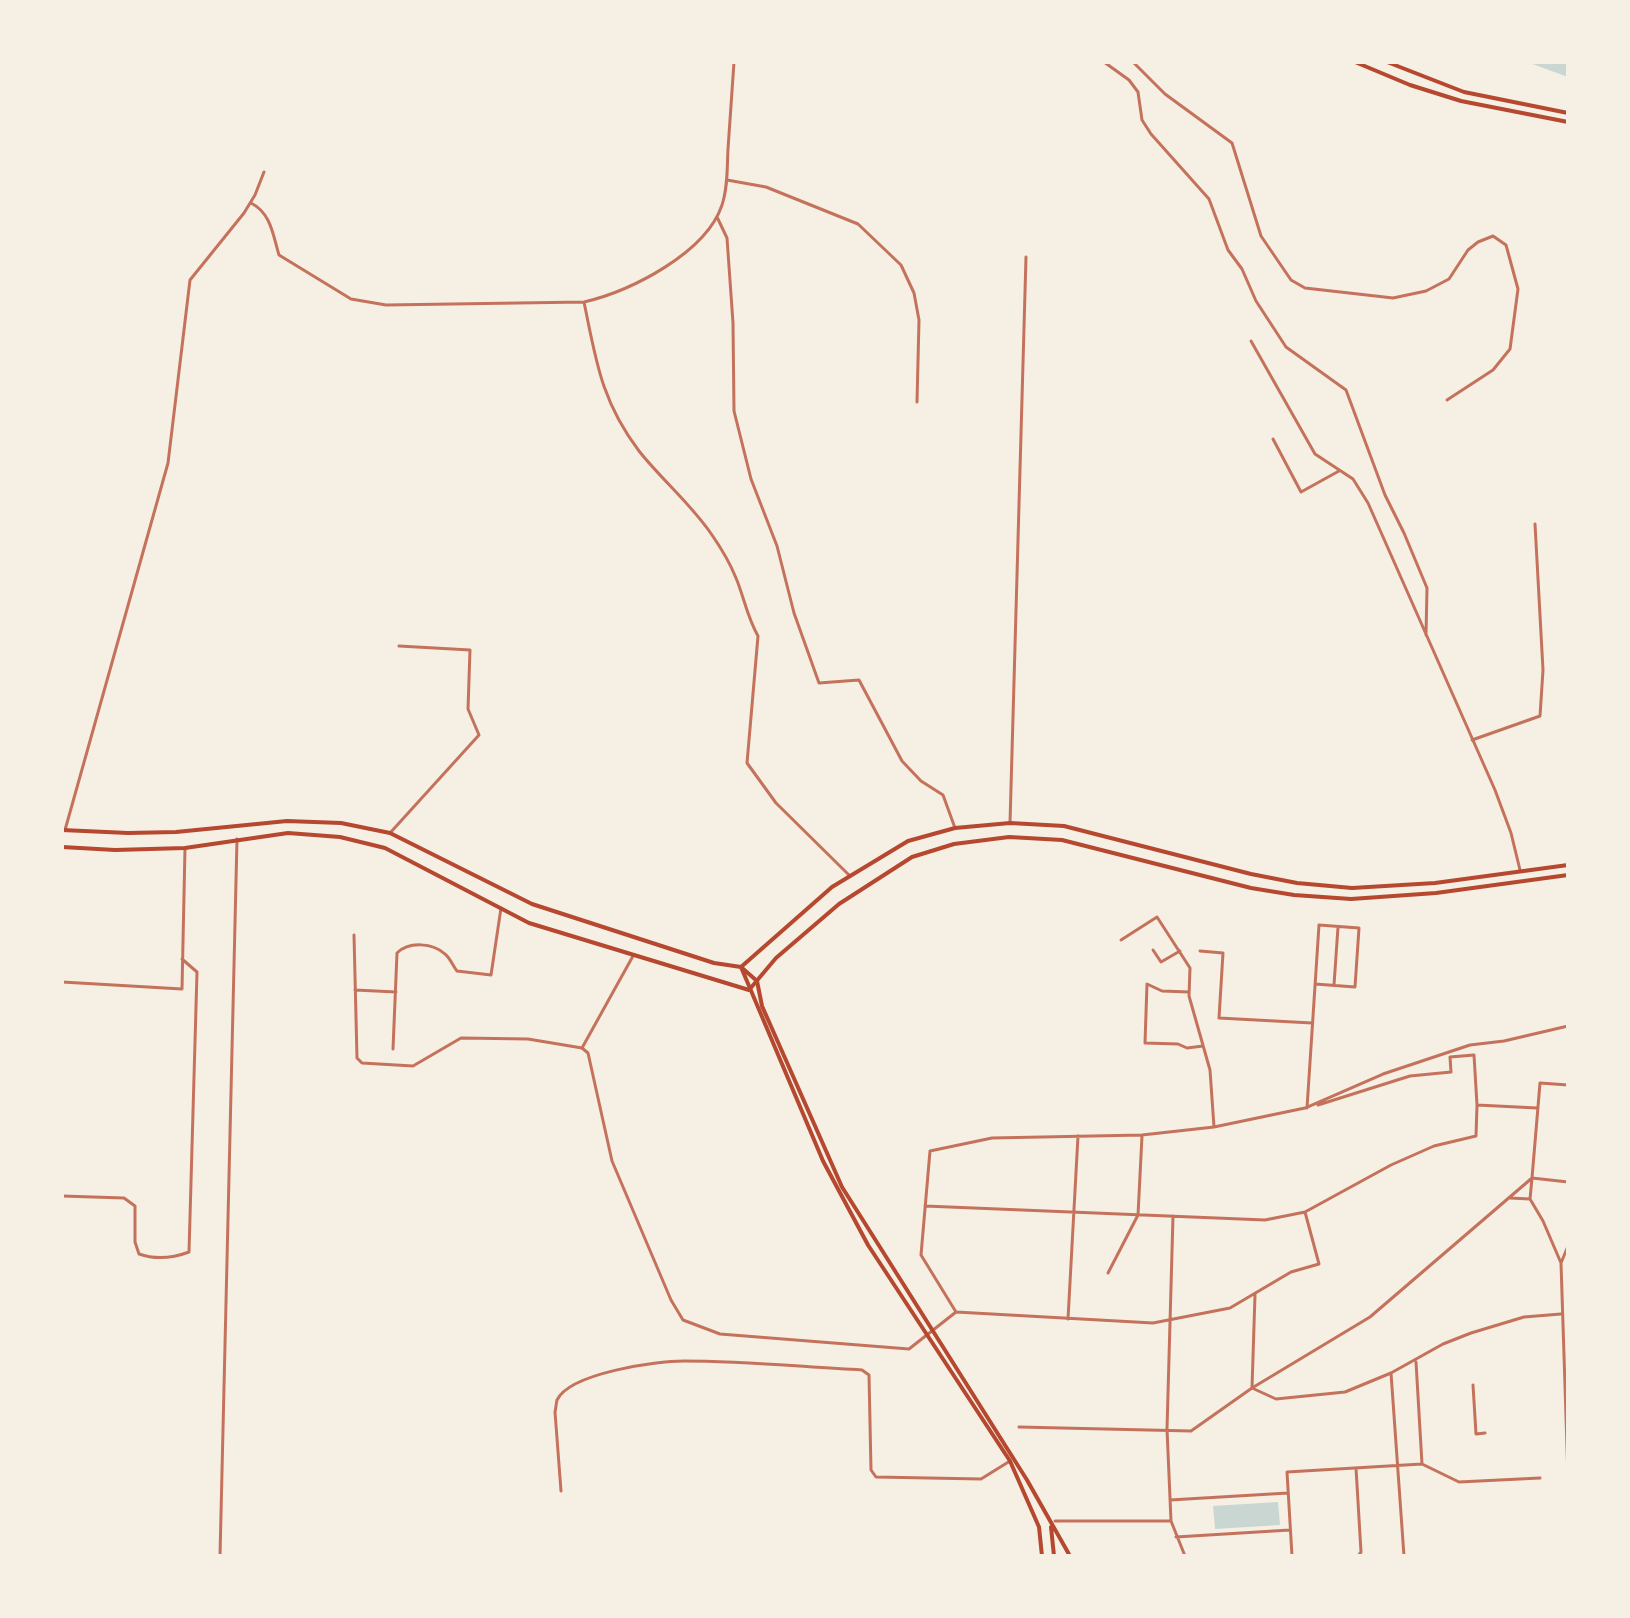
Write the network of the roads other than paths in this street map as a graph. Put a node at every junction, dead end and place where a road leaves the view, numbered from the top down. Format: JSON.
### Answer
{"nodes":[{"id":1,"x":734,"y":62,"type":"edge"},
{"id":2,"x":1104,"y":62,"type":"edge"},
{"id":3,"x":1133,"y":62,"type":"edge"},
{"id":4,"x":1355,"y":62,"type":"edge"},
{"id":5,"x":1387,"y":62,"type":"edge"},
{"id":6,"x":1568,"y":113,"type":"edge"},
{"id":7,"x":1568,"y":122,"type":"edge"},
{"id":8,"x":264,"y":172,"type":"dead end"},
{"id":9,"x":727,"y":180,"type":"junction"},
{"id":10,"x":251,"y":203,"type":"junction"},
{"id":11,"x":717,"y":217,"type":"junction"},
{"id":12,"x":1026,"y":257,"type":"dead end"},
{"id":13,"x":584,"y":302,"type":"junction"},
{"id":14,"x":1251,"y":341,"type":"dead end"},
{"id":15,"x":1447,"y":400,"type":"dead end"},
{"id":16,"x":917,"y":402,"type":"dead end"},
{"id":17,"x":1273,"y":439,"type":"dead end"},
{"id":18,"x":1339,"y":471,"type":"junction"},
{"id":19,"x":1535,"y":524,"type":"dead end"},
{"id":20,"x":1426,"y":635,"type":"junction"},
{"id":21,"x":399,"y":646,"type":"dead end"},
{"id":22,"x":1472,"y":740,"type":"junction"},
{"id":23,"x":1010,"y":823,"type":"junction"},
{"id":24,"x":955,"y":828,"type":"junction"},
{"id":25,"x":64,"y":830,"type":"edge"},
{"id":26,"x":390,"y":833,"type":"junction"},
{"id":27,"x":237,"y":839,"type":"junction"},
{"id":28,"x":62,"y":847,"type":"edge"},
{"id":29,"x":185,"y":848,"type":"junction"},
{"id":30,"x":1568,"y":865,"type":"edge"},
{"id":31,"x":1520,"y":870,"type":"junction"},
{"id":32,"x":1568,"y":875,"type":"edge"},
{"id":33,"x":850,"y":876,"type":"junction"},
{"id":34,"x":501,"y":908,"type":"junction"},
{"id":35,"x":1338,"y":927,"type":"junction"},
{"id":36,"x":354,"y":935,"type":"dead end"},
{"id":37,"x":1121,"y":940,"type":"dead end"},
{"id":38,"x":1153,"y":950,"type":"dead end"},
{"id":39,"x":1180,"y":951,"type":"junction"},
{"id":40,"x":1200,"y":951,"type":"dead end"},
{"id":41,"x":633,"y":956,"type":"junction"},
{"id":42,"x":182,"y":959,"type":"junction"},
{"id":43,"x":741,"y":967,"type":"junction"},
{"id":44,"x":757,"y":981,"type":"junction"},
{"id":45,"x":62,"y":982,"type":"edge"},
{"id":46,"x":1315,"y":984,"type":"junction"},
{"id":47,"x":1334,"y":985,"type":"junction"},
{"id":48,"x":355,"y":990,"type":"junction"},
{"id":49,"x":749,"y":990,"type":"junction"},
{"id":50,"x":396,"y":992,"type":"junction"},
{"id":51,"x":1189,"y":992,"type":"junction"},
{"id":52,"x":1312,"y":1023,"type":"junction"},
{"id":53,"x":1568,"y":1026,"type":"edge"},
{"id":54,"x":1203,"y":1046,"type":"junction"},
{"id":55,"x":582,"y":1048,"type":"junction"},
{"id":56,"x":393,"y":1049,"type":"dead end"},
{"id":57,"x":1568,"y":1085,"type":"edge"},
{"id":58,"x":1477,"y":1105,"type":"junction"},
{"id":59,"x":1305,"y":1108,"type":"junction"},
{"id":60,"x":1537,"y":1108,"type":"junction"},
{"id":61,"x":1214,"y":1127,"type":"junction"},
{"id":62,"x":1142,"y":1135,"type":"junction"},
{"id":63,"x":1078,"y":1136,"type":"junction"},
{"id":64,"x":1532,"y":1178,"type":"junction"},
{"id":65,"x":1568,"y":1182,"type":"edge"},
{"id":66,"x":62,"y":1196,"type":"edge"},
{"id":67,"x":1507,"y":1198,"type":"junction"},
{"id":68,"x":1530,"y":1199,"type":"junction"},
{"id":69,"x":925,"y":1206,"type":"junction"},
{"id":70,"x":1074,"y":1212,"type":"junction"},
{"id":71,"x":1305,"y":1212,"type":"junction"},
{"id":72,"x":1138,"y":1215,"type":"junction"},
{"id":73,"x":1173,"y":1216,"type":"junction"},
{"id":74,"x":1568,"y":1246,"type":"edge"},
{"id":75,"x":1561,"y":1263,"type":"junction"},
{"id":76,"x":1108,"y":1273,"type":"dead end"},
{"id":77,"x":1255,"y":1294,"type":"junction"},
{"id":78,"x":956,"y":1312,"type":"junction"},
{"id":79,"x":1561,"y":1314,"type":"junction"},
{"id":80,"x":1068,"y":1319,"type":"junction"},
{"id":81,"x":1171,"y":1320,"type":"junction"},
{"id":82,"x":931,"y":1330,"type":"junction"},
{"id":83,"x":925,"y":1334,"type":"junction"},
{"id":84,"x":1416,"y":1362,"type":"junction"},
{"id":85,"x":1391,"y":1373,"type":"junction"},
{"id":86,"x":1473,"y":1385,"type":"dead end"},
{"id":87,"x":1252,"y":1388,"type":"junction"},
{"id":88,"x":1019,"y":1427,"type":"dead end"},
{"id":89,"x":1167,"y":1429,"type":"junction"},
{"id":90,"x":1485,"y":1433,"type":"dead end"},
{"id":91,"x":1010,"y":1461,"type":"junction"},
{"id":92,"x":1422,"y":1464,"type":"junction"},
{"id":93,"x":1397,"y":1466,"type":"junction"},
{"id":94,"x":1356,"y":1468,"type":"junction"},
{"id":95,"x":1540,"y":1478,"type":"dead end"},
{"id":96,"x":1568,"y":1478,"type":"edge"},
{"id":97,"x":561,"y":1491,"type":"dead end"},
{"id":98,"x":1288,"y":1493,"type":"junction"},
{"id":99,"x":1170,"y":1500,"type":"junction"},
{"id":100,"x":1171,"y":1521,"type":"junction"},
{"id":101,"x":1053,"y":1522,"type":"junction"},
{"id":102,"x":1290,"y":1530,"type":"junction"},
{"id":103,"x":1176,"y":1537,"type":"junction"},
{"id":104,"x":220,"y":1556,"type":"edge"},
{"id":105,"x":1042,"y":1556,"type":"edge"},
{"id":106,"x":1054,"y":1556,"type":"edge"},
{"id":107,"x":1070,"y":1556,"type":"edge"},
{"id":108,"x":1185,"y":1556,"type":"edge"},
{"id":109,"x":1292,"y":1556,"type":"edge"},
{"id":110,"x":1358,"y":1556,"type":"edge"},
{"id":111,"x":1404,"y":1556,"type":"edge"}],
"edges":[{"from":1,"to":9,"type":"street"},
{"from":2,"to":20,"type":"street"},
{"from":3,"to":15,"type":"street"},
{"from":4,"to":7,"type":"main road"},
{"from":5,"to":6,"type":"main road"},
{"from":8,"to":10,"type":"street"},
{"from":9,"to":11,"type":"street"},
{"from":9,"to":16,"type":"street"},
{"from":10,"to":13,"type":"street"},
{"from":10,"to":25,"type":"street"},
{"from":11,"to":13,"type":"street"},
{"from":11,"to":24,"type":"street"},
{"from":12,"to":23,"type":"street"},
{"from":13,"to":33,"type":"street"},
{"from":14,"to":18,"type":"street"},
{"from":17,"to":18,"type":"street"},
{"from":18,"to":20,"type":"street"},
{"from":19,"to":22,"type":"street"},
{"from":20,"to":22,"type":"street"},
{"from":21,"to":26,"type":"street"},
{"from":22,"to":31,"type":"street"},
{"from":23,"to":24,"type":"main road"},
{"from":23,"to":31,"type":"main road"},
{"from":24,"to":33,"type":"main road"},
{"from":25,"to":26,"type":"main road"},
{"from":26,"to":43,"type":"main road"},
{"from":27,"to":29,"type":"main road"},
{"from":27,"to":34,"type":"main road"},
{"from":27,"to":104,"type":"street"},
{"from":28,"to":29,"type":"main road"},
{"from":29,"to":42,"type":"street"},
{"from":30,"to":31,"type":"main road"},
{"from":32,"to":44,"type":"main road"},
{"from":33,"to":43,"type":"main road"},
{"from":34,"to":41,"type":"main road"},
{"from":34,"to":50,"type":"street"},
{"from":35,"to":46,"type":"street"},
{"from":35,"to":47,"type":"street"},
{"from":35,"to":47,"type":"street"},
{"from":36,"to":48,"type":"street"},
{"from":37,"to":39,"type":"street"},
{"from":38,"to":39,"type":"street"},
{"from":39,"to":51,"type":"street"},
{"from":40,"to":52,"type":"street"},
{"from":41,"to":49,"type":"main road"},
{"from":41,"to":55,"type":"street"},
{"from":42,"to":45,"type":"street"},
{"from":42,"to":66,"type":"street"},
{"from":43,"to":44,"type":"main road"},
{"from":43,"to":49,"type":"main road"},
{"from":44,"to":49,"type":"main road"},
{"from":44,"to":82,"type":"main road"},
{"from":46,"to":47,"type":"street"},
{"from":46,"to":52,"type":"street"},
{"from":48,"to":50,"type":"street"},
{"from":48,"to":55,"type":"street"},
{"from":49,"to":83,"type":"main road"},
{"from":50,"to":56,"type":"street"},
{"from":51,"to":54,"type":"street"},
{"from":51,"to":54,"type":"street"},
{"from":52,"to":59,"type":"street"},
{"from":53,"to":59,"type":"street"},
{"from":54,"to":61,"type":"street"},
{"from":55,"to":83,"type":"street"},
{"from":57,"to":60,"type":"street"},
{"from":58,"to":59,"type":"street"},
{"from":58,"to":60,"type":"street"},
{"from":58,"to":71,"type":"street"},
{"from":59,"to":61,"type":"street"},
{"from":60,"to":64,"type":"street"},
{"from":61,"to":62,"type":"street"},
{"from":62,"to":63,"type":"street"},
{"from":62,"to":72,"type":"street"},
{"from":63,"to":69,"type":"street"},
{"from":63,"to":70,"type":"street"},
{"from":64,"to":65,"type":"street"},
{"from":64,"to":67,"type":"street"},
{"from":64,"to":68,"type":"street"},
{"from":67,"to":68,"type":"street"},
{"from":67,"to":87,"type":"street"},
{"from":68,"to":75,"type":"street"},
{"from":69,"to":70,"type":"street"},
{"from":69,"to":78,"type":"street"},
{"from":70,"to":72,"type":"street"},
{"from":70,"to":80,"type":"street"},
{"from":71,"to":73,"type":"street"},
{"from":71,"to":77,"type":"street"},
{"from":72,"to":73,"type":"street"},
{"from":72,"to":76,"type":"street"},
{"from":73,"to":81,"type":"street"},
{"from":74,"to":75,"type":"street"},
{"from":75,"to":79,"type":"street"},
{"from":77,"to":81,"type":"street"},
{"from":77,"to":87,"type":"street"},
{"from":78,"to":80,"type":"street"},
{"from":78,"to":82,"type":"street"},
{"from":79,"to":84,"type":"street"},
{"from":79,"to":96,"type":"street"},
{"from":80,"to":81,"type":"street"},
{"from":81,"to":89,"type":"street"},
{"from":82,"to":83,"type":"street"},
{"from":82,"to":101,"type":"main road"},
{"from":83,"to":91,"type":"main road"},
{"from":84,"to":85,"type":"street"},
{"from":84,"to":92,"type":"street"},
{"from":85,"to":87,"type":"street"},
{"from":85,"to":93,"type":"street"},
{"from":86,"to":90,"type":"street"},
{"from":87,"to":89,"type":"street"},
{"from":88,"to":89,"type":"street"},
{"from":89,"to":99,"type":"street"},
{"from":91,"to":97,"type":"street"},
{"from":91,"to":105,"type":"main road"},
{"from":92,"to":93,"type":"street"},
{"from":92,"to":95,"type":"street"},
{"from":93,"to":94,"type":"street"},
{"from":93,"to":111,"type":"street"},
{"from":94,"to":98,"type":"street"},
{"from":94,"to":110,"type":"street"},
{"from":98,"to":99,"type":"street"},
{"from":98,"to":102,"type":"street"},
{"from":99,"to":100,"type":"street"},
{"from":100,"to":101,"type":"street"},
{"from":100,"to":103,"type":"street"},
{"from":101,"to":106,"type":"main road"},
{"from":101,"to":107,"type":"main road"},
{"from":102,"to":103,"type":"street"},
{"from":102,"to":109,"type":"street"},
{"from":103,"to":108,"type":"street"}]}
